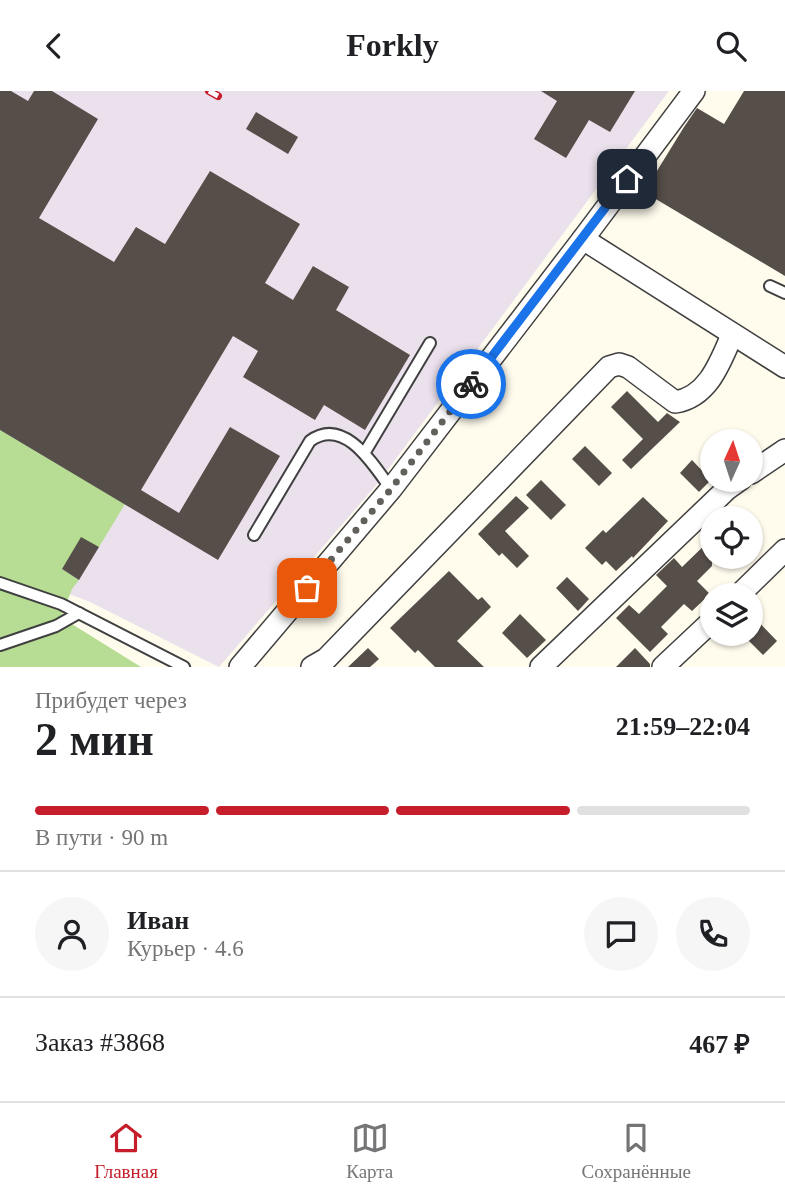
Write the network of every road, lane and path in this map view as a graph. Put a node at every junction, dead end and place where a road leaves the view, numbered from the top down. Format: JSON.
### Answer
{"nodes":[{"id":1,"x":694,"y":91,"type":"edge"},
{"id":2,"x":583,"y":239,"type":"junction"},
{"id":3,"x":770,"y":286,"type":"dead end"},
{"id":4,"x":785,"y":293,"type":"edge"},
{"id":5,"x":732,"y":335,"type":"junction"},
{"id":6,"x":430,"y":343,"type":"dead end"},
{"id":7,"x":785,"y":367,"type":"edge"},
{"id":8,"x":785,"y":450,"type":"edge"},
{"id":9,"x":365,"y":452,"type":"junction"},
{"id":10,"x":763,"y":465,"type":"edge"},
{"id":11,"x":391,"y":489,"type":"junction"},
{"id":12,"x":724,"y":492,"type":"edge"},
{"id":13,"x":254,"y":535,"type":"dead end"},
{"id":14,"x":785,"y":550,"type":"edge"},
{"id":15,"x":0,"y":583,"type":"edge"},
{"id":16,"x":751,"y":583,"type":"edge"},
{"id":17,"x":79,"y":613,"type":"junction"},
{"id":18,"x":700,"y":632,"type":"edge"},
{"id":19,"x":0,"y":645,"type":"edge"},
{"id":20,"x":184,"y":667,"type":"edge"},
{"id":21,"x":240,"y":667,"type":"edge"},
{"id":22,"x":312,"y":667,"type":"edge"},
{"id":23,"x":541,"y":667,"type":"edge"},
{"id":24,"x":663,"y":667,"type":"edge"}],
"edges":[{"from":1,"to":2,"type":"street"},
{"from":2,"to":5,"type":"street"},
{"from":2,"to":11,"type":"street"},
{"from":3,"to":4,"type":"lane"},
{"from":5,"to":7,"type":"street"},
{"from":5,"to":22,"type":"street"},
{"from":6,"to":9,"type":"lane"},
{"from":8,"to":10,"type":"street"},
{"from":9,"to":11,"type":"lane"},
{"from":9,"to":13,"type":"lane"},
{"from":11,"to":21,"type":"street"},
{"from":12,"to":23,"type":"street"},
{"from":14,"to":16,"type":"street"},
{"from":15,"to":17,"type":"lane"},
{"from":17,"to":19,"type":"lane"},
{"from":17,"to":20,"type":"lane"},
{"from":18,"to":24,"type":"street"}]}
